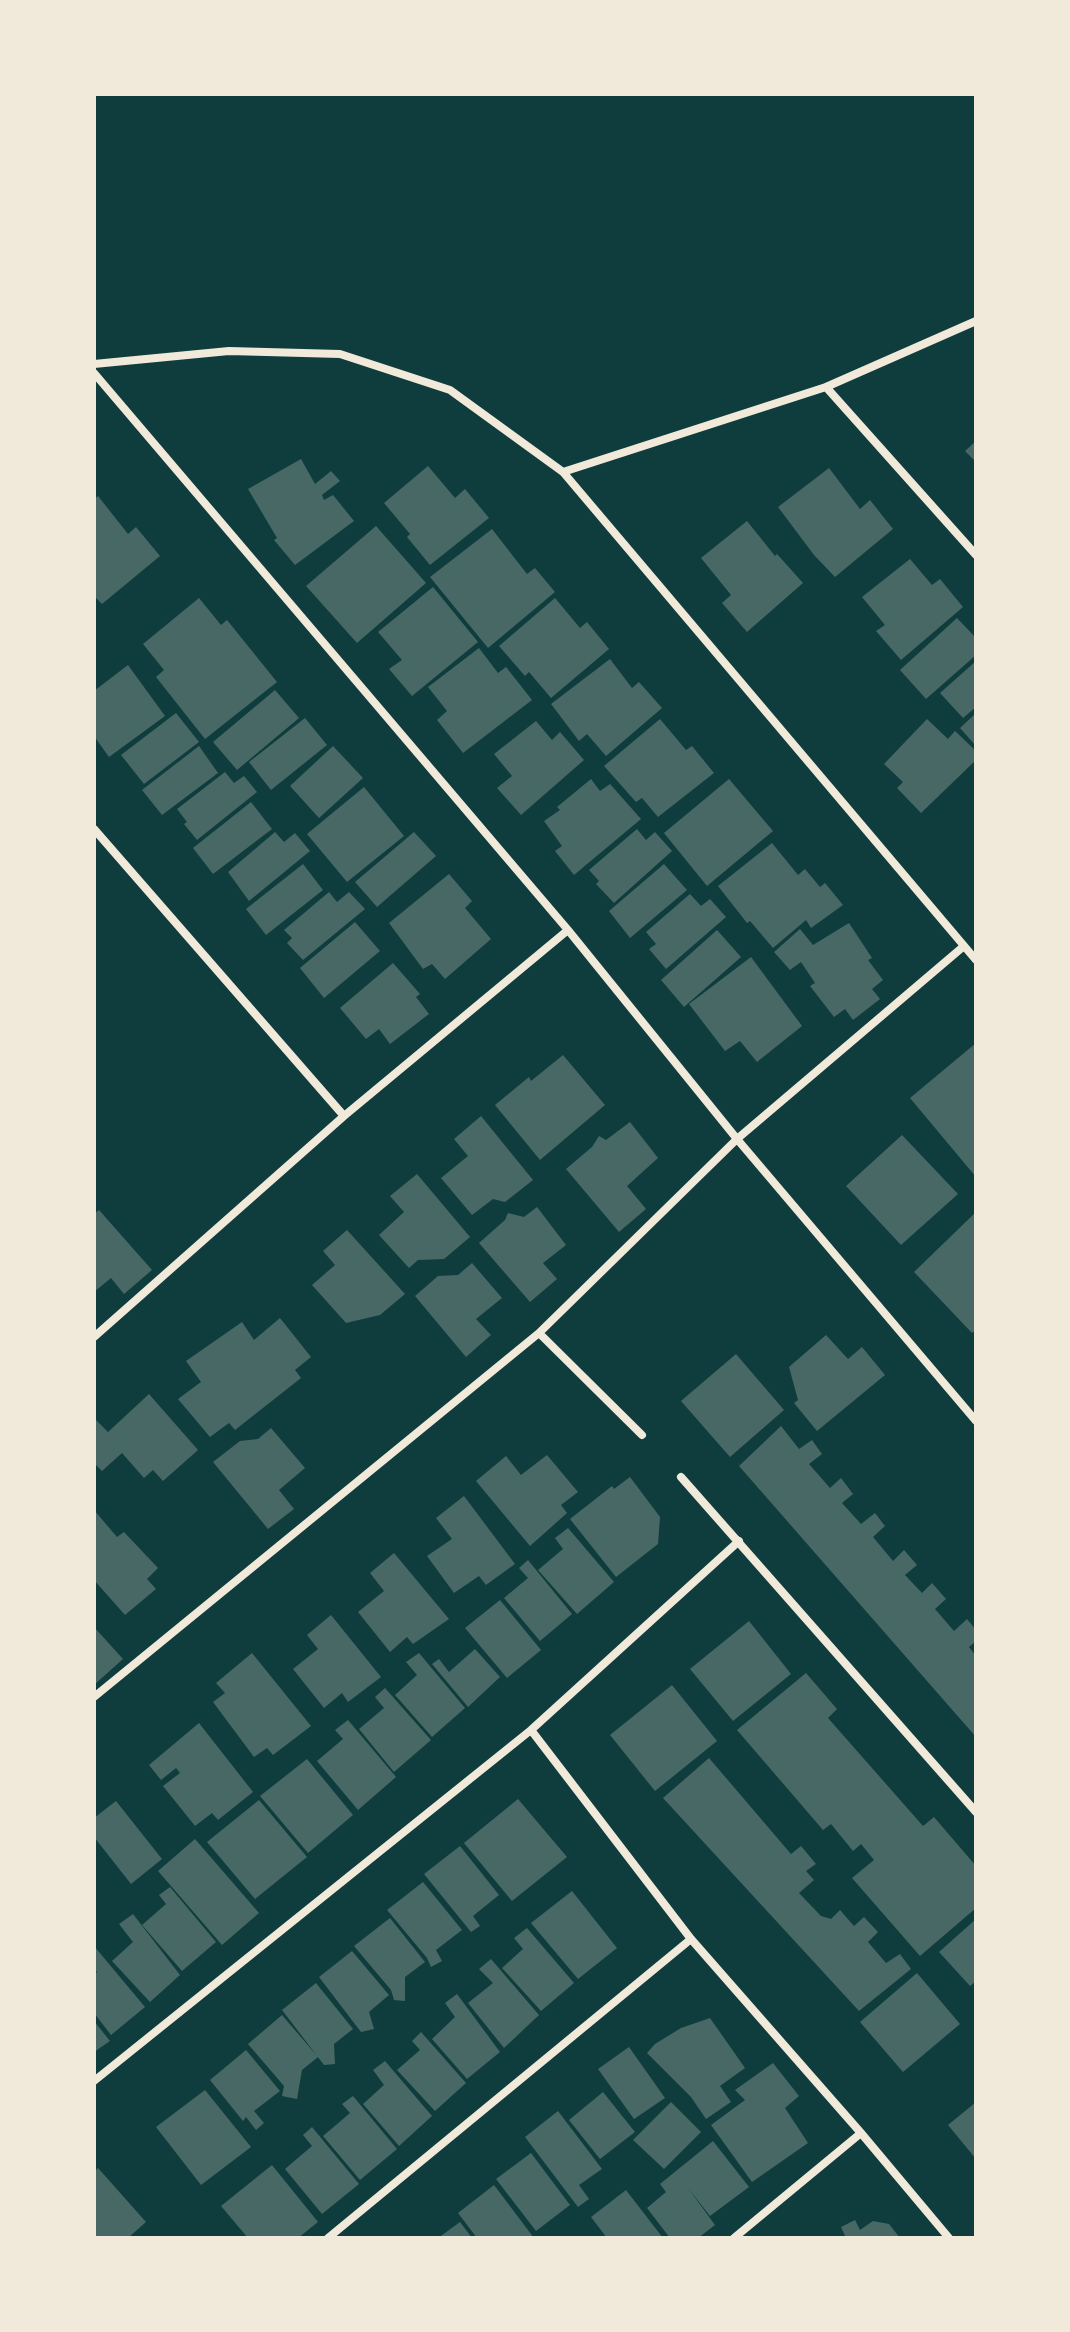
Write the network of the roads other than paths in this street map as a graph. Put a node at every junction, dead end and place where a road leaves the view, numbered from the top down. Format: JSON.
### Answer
{"nodes":[{"id":1,"x":976,"y":321,"type":"edge"},
{"id":2,"x":94,"y":364,"type":"edge"},
{"id":3,"x":94,"y":373,"type":"edge"},
{"id":4,"x":826,"y":387,"type":"junction"},
{"id":5,"x":563,"y":472,"type":"junction"},
{"id":6,"x":976,"y":555,"type":"edge"},
{"id":7,"x":94,"y":829,"type":"edge"},
{"id":8,"x":568,"y":930,"type":"junction"},
{"id":9,"x":964,"y":946,"type":"junction"},
{"id":10,"x":976,"y":960,"type":"edge"},
{"id":11,"x":344,"y":1116,"type":"junction"},
{"id":12,"x":737,"y":1139,"type":"junction"},
{"id":13,"x":539,"y":1333,"type":"junction"},
{"id":14,"x":94,"y":1337,"type":"edge"},
{"id":15,"x":976,"y":1421,"type":"edge"},
{"id":16,"x":642,"y":1435,"type":"dead end"},
{"id":17,"x":681,"y":1477,"type":"dead end"},
{"id":18,"x":739,"y":1541,"type":"junction"},
{"id":19,"x":94,"y":1697,"type":"edge"},
{"id":20,"x":531,"y":1730,"type":"junction"},
{"id":21,"x":976,"y":1812,"type":"edge"},
{"id":22,"x":691,"y":1939,"type":"junction"},
{"id":23,"x":94,"y":2081,"type":"edge"},
{"id":24,"x":861,"y":2133,"type":"junction"},
{"id":25,"x":328,"y":2238,"type":"edge"},
{"id":26,"x":734,"y":2238,"type":"edge"},
{"id":27,"x":949,"y":2238,"type":"edge"}],
"edges":[{"from":1,"to":4,"type":"street"},
{"from":2,"to":5,"type":"street"},
{"from":3,"to":8,"type":"street"},
{"from":4,"to":5,"type":"street"},
{"from":4,"to":6,"type":"street"},
{"from":5,"to":9,"type":"street"},
{"from":7,"to":11,"type":"street"},
{"from":8,"to":11,"type":"street"},
{"from":8,"to":12,"type":"street"},
{"from":9,"to":10,"type":"street"},
{"from":9,"to":12,"type":"street"},
{"from":11,"to":14,"type":"street"},
{"from":12,"to":13,"type":"street"},
{"from":12,"to":15,"type":"street"},
{"from":13,"to":16,"type":"street"},
{"from":13,"to":19,"type":"street"},
{"from":17,"to":18,"type":"street"},
{"from":18,"to":20,"type":"street"},
{"from":18,"to":21,"type":"street"},
{"from":20,"to":22,"type":"street"},
{"from":20,"to":23,"type":"street"},
{"from":22,"to":24,"type":"street"},
{"from":22,"to":25,"type":"street"},
{"from":24,"to":26,"type":"street"},
{"from":24,"to":27,"type":"street"}]}
